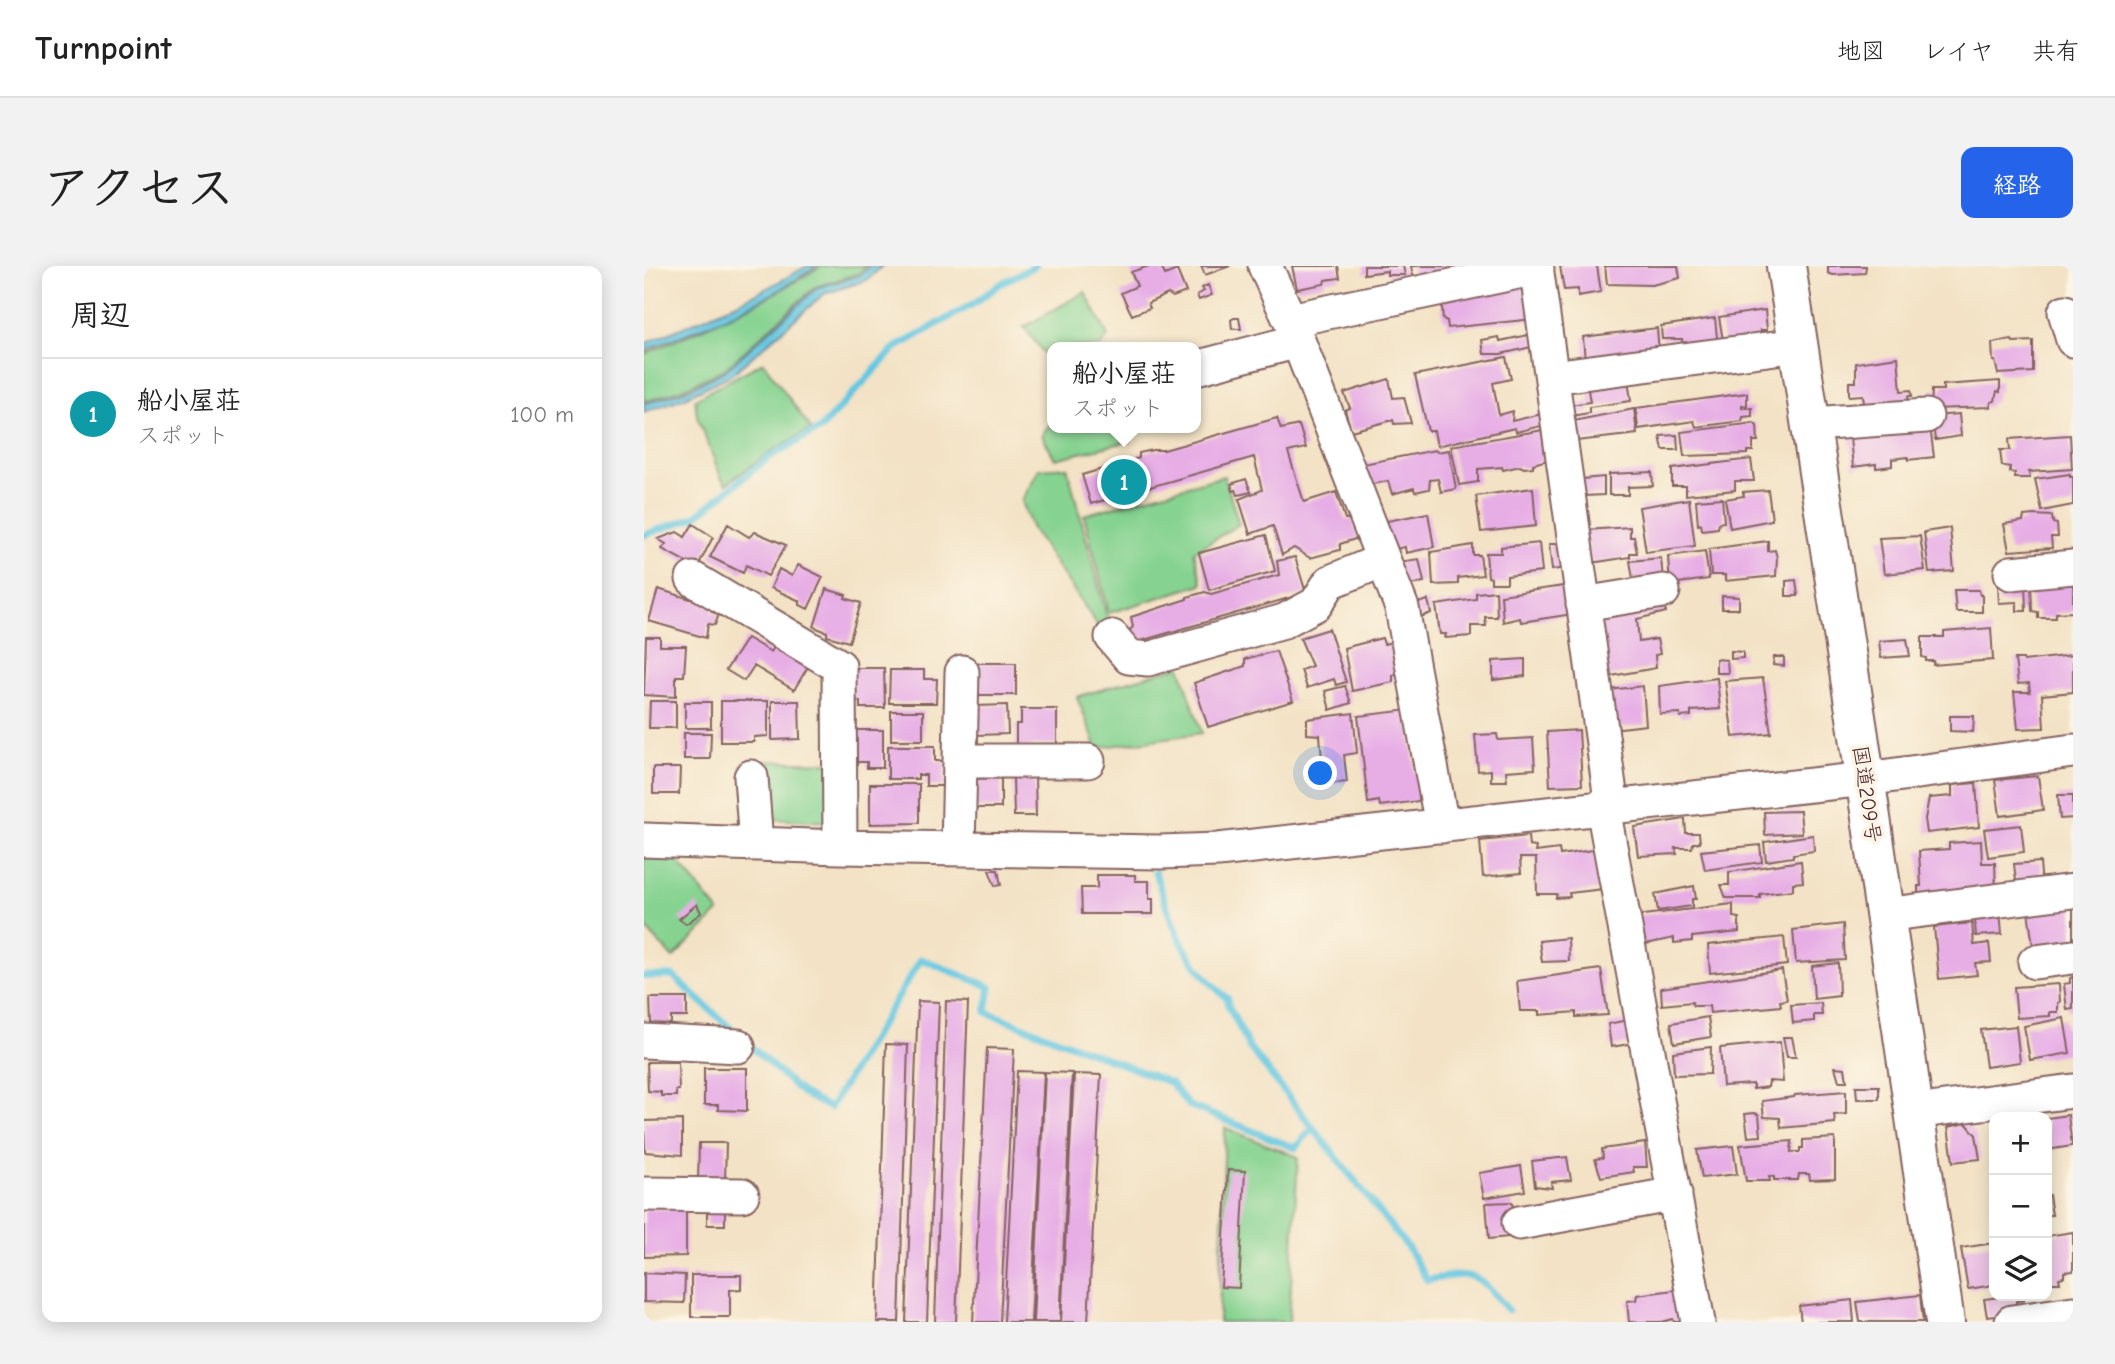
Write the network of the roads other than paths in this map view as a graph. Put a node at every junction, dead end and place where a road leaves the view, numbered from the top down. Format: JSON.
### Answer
{"nodes":[{"id":1,"x":1265,"y":266,"type":"edge"},
{"id":2,"x":1786,"y":266,"type":"edge"},
{"id":3,"x":1536,"y":267,"type":"edge"},
{"id":4,"x":1294,"y":331,"type":"junction"},
{"id":5,"x":1799,"y":345,"type":"junction"},
{"id":6,"x":1201,"y":366,"type":"edge"},
{"id":7,"x":1552,"y":377,"type":"junction"},
{"id":8,"x":1926,"y":416,"type":"dead end"},
{"id":9,"x":1812,"y":424,"type":"junction"},
{"id":10,"x":1383,"y":560,"type":"junction"},
{"id":11,"x":2073,"y":567,"type":"edge"},
{"id":12,"x":2011,"y":573,"type":"dead end"},
{"id":13,"x":692,"y":579,"type":"dead end"},
{"id":14,"x":1663,"y":591,"type":"dead end"},
{"id":15,"x":1583,"y":604,"type":"junction"},
{"id":16,"x":1112,"y":637,"type":"dead end"},
{"id":17,"x":962,"y":672,"type":"dead end"},
{"id":18,"x":2073,"y":751,"type":"edge"},
{"id":19,"x":960,"y":761,"type":"junction"},
{"id":20,"x":1088,"y":761,"type":"dead end"},
{"id":21,"x":751,"y":777,"type":"dead end"},
{"id":22,"x":1866,"y":779,"type":"junction"},
{"id":23,"x":1607,"y":807,"type":"junction"},
{"id":24,"x":1442,"y":826,"type":"junction"},
{"id":25,"x":644,"y":840,"type":"edge"},
{"id":26,"x":756,"y":844,"type":"junction"},
{"id":27,"x":840,"y":847,"type":"junction"},
{"id":28,"x":958,"y":849,"type":"junction"},
{"id":29,"x":2073,"y":891,"type":"edge"},
{"id":30,"x":1884,"y":915,"type":"junction"},
{"id":31,"x":2073,"y":957,"type":"edge"},
{"id":32,"x":2035,"y":962,"type":"dead end"},
{"id":33,"x":644,"y":1041,"type":"edge"},
{"id":34,"x":738,"y":1046,"type":"dead end"},
{"id":35,"x":2073,"y":1091,"type":"edge"},
{"id":36,"x":1914,"y":1112,"type":"junction"},
{"id":37,"x":644,"y":1194,"type":"edge"},
{"id":38,"x":1675,"y":1194,"type":"junction"},
{"id":39,"x":742,"y":1195,"type":"dead end"},
{"id":40,"x":1519,"y":1223,"type":"dead end"},
{"id":41,"x":2073,"y":1313,"type":"edge"},
{"id":42,"x":1698,"y":1322,"type":"edge"},
{"id":43,"x":1945,"y":1322,"type":"edge"},
{"id":44,"x":2012,"y":1322,"type":"edge"}],
"edges":[{"from":1,"to":4,"type":"street"},
{"from":2,"to":5,"type":"highway","name":"国道209号"},
{"from":3,"to":4,"type":"street"},
{"from":3,"to":7,"type":"street"},
{"from":4,"to":6,"type":"street"},
{"from":4,"to":10,"type":"street"},
{"from":5,"to":7,"type":"street"},
{"from":5,"to":9,"type":"highway","name":"国道209号"},
{"from":7,"to":15,"type":"street"},
{"from":8,"to":9,"type":"street"},
{"from":9,"to":22,"type":"highway","name":"国道209号"},
{"from":10,"to":16,"type":"street"},
{"from":10,"to":24,"type":"street"},
{"from":11,"to":12,"type":"street"},
{"from":13,"to":27,"type":"street"},
{"from":14,"to":15,"type":"street"},
{"from":15,"to":23,"type":"street"},
{"from":17,"to":19,"type":"street"},
{"from":18,"to":22,"type":"street"},
{"from":19,"to":20,"type":"street"},
{"from":19,"to":28,"type":"street"},
{"from":21,"to":26,"type":"street"},
{"from":22,"to":23,"type":"street"},
{"from":22,"to":30,"type":"highway","name":"国道209号"},
{"from":23,"to":24,"type":"street"},
{"from":23,"to":38,"type":"street"},
{"from":24,"to":28,"type":"street"},
{"from":25,"to":26,"type":"street"},
{"from":26,"to":27,"type":"street"},
{"from":27,"to":28,"type":"street"},
{"from":29,"to":30,"type":"street"},
{"from":30,"to":36,"type":"highway","name":"国道209号"},
{"from":31,"to":32,"type":"street"},
{"from":33,"to":34,"type":"street"},
{"from":35,"to":36,"type":"street"},
{"from":36,"to":43,"type":"highway","name":"国道209号"},
{"from":37,"to":39,"type":"street"},
{"from":38,"to":40,"type":"street"},
{"from":38,"to":42,"type":"street"},
{"from":41,"to":44,"type":"street"}]}
